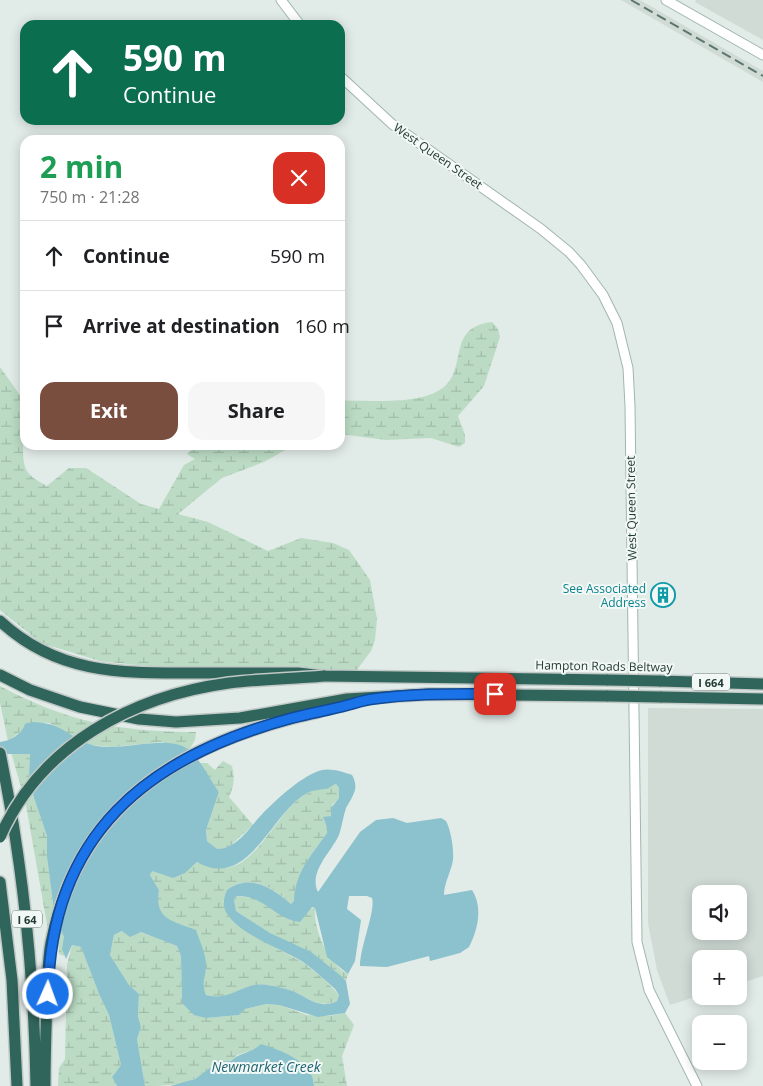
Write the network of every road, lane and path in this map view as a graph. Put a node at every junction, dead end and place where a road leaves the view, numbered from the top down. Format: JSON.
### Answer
{"nodes":[{"id":1,"x":281,"y":0,"type":"edge"},
{"id":2,"x":666,"y":0,"type":"edge"},
{"id":3,"x":296,"y":20,"type":"edge"},
{"id":4,"x":763,"y":56,"type":"edge"},
{"id":5,"x":345,"y":81,"type":"edge"},
{"id":6,"x":0,"y":621,"type":"edge"},
{"id":7,"x":3,"y":676,"type":"edge"},
{"id":8,"x":324,"y":676,"type":"junction"},
{"id":9,"x":763,"y":684,"type":"edge"},
{"id":10,"x":763,"y":699,"type":"edge"},
{"id":11,"x":366,"y":700,"type":"junction"},
{"id":12,"x":0,"y":754,"type":"edge"},
{"id":13,"x":0,"y":837,"type":"edge"},
{"id":14,"x":0,"y":882,"type":"edge"},
{"id":15,"x":17,"y":1086,"type":"edge"},
{"id":16,"x":36,"y":1086,"type":"edge"},
{"id":17,"x":45,"y":1086,"type":"edge"},
{"id":18,"x":697,"y":1086,"type":"edge"}],
"edges":[{"from":1,"to":3,"type":"main road"},
{"from":2,"to":4,"type":"main road"},
{"from":5,"to":18,"type":"main road","name":"West Queen Street"},
{"from":6,"to":8,"type":"highway","bridge":true},
{"from":7,"to":11,"type":"highway"},
{"from":8,"to":9,"type":"highway","name":"Hampton Roads Beltway","number":"I 664","bridge":true},
{"from":8,"to":13,"type":"highway","bridge":true},
{"from":10,"to":11,"type":"highway","number":"I 664","bridge":true},
{"from":11,"to":17,"type":"highway"},
{"from":12,"to":16,"type":"highway","number":"I 64"},
{"from":14,"to":15,"type":"highway","number":"I 64"}]}
